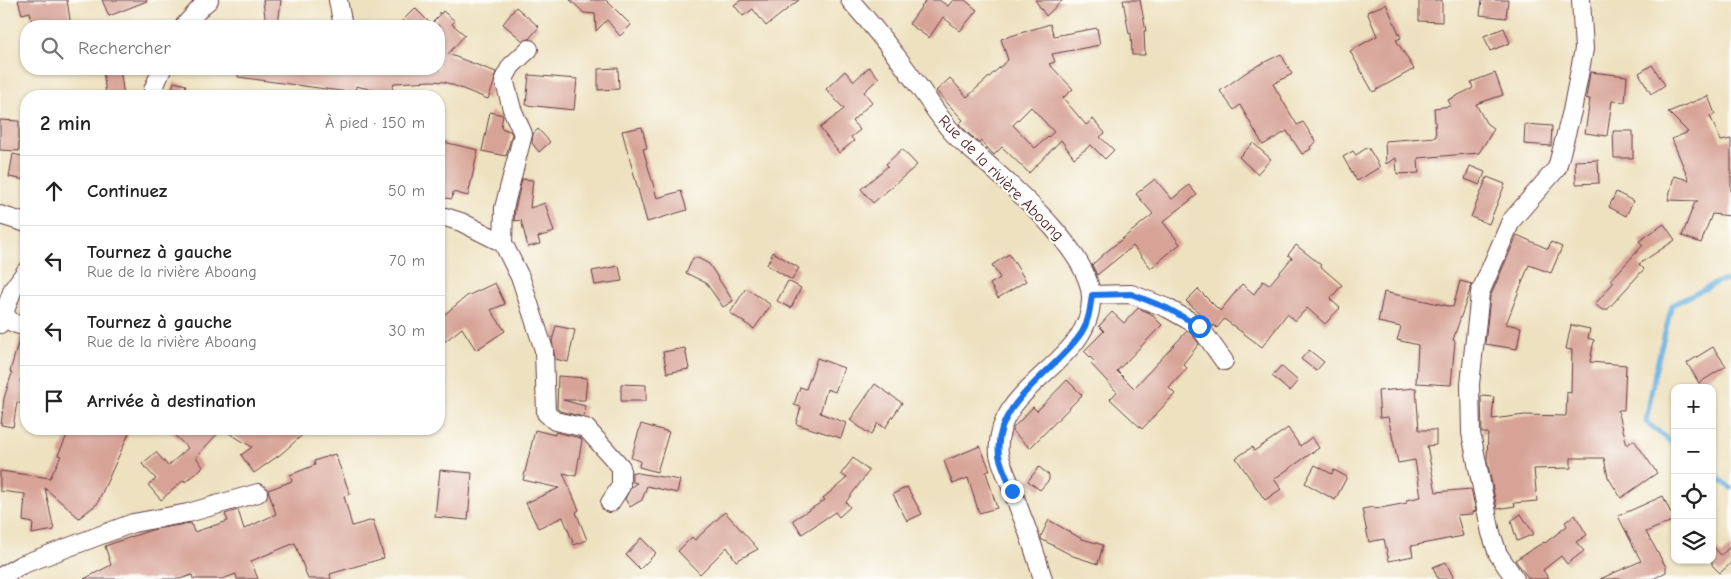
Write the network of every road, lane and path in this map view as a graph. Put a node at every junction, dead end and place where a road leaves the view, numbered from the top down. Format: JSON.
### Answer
{"nodes":[{"id":1,"x":209,"y":0,"type":"edge"},
{"id":2,"x":338,"y":0,"type":"edge"},
{"id":3,"x":850,"y":0,"type":"edge"},
{"id":4,"x":1585,"y":2,"type":"edge"},
{"id":5,"x":190,"y":20,"type":"edge"},
{"id":6,"x":342,"y":20,"type":"edge"},
{"id":7,"x":528,"y":48,"type":"dead end"},
{"id":8,"x":160,"y":75,"type":"edge"},
{"id":9,"x":154,"y":90,"type":"edge"},
{"id":10,"x":0,"y":215,"type":"edge"},
{"id":11,"x":445,"y":217,"type":"edge"},
{"id":12,"x":20,"y":221,"type":"edge"},
{"id":13,"x":503,"y":243,"type":"junction"},
{"id":14,"x":20,"y":279,"type":"edge"},
{"id":15,"x":1092,"y":295,"type":"junction"},
{"id":16,"x":2,"y":318,"type":"edge"},
{"id":17,"x":20,"y":325,"type":"edge"},
{"id":18,"x":1224,"y":361,"type":"dead end"},
{"id":19,"x":258,"y":493,"type":"dead end"},
{"id":20,"x":610,"y":503,"type":"dead end"},
{"id":21,"x":0,"y":577,"type":"edge"},
{"id":22,"x":1043,"y":579,"type":"edge"},
{"id":23,"x":1516,"y":579,"type":"edge"}],
"edges":[{"from":1,"to":5,"type":"street"},
{"from":2,"to":6,"type":"street"},
{"from":3,"to":15,"type":"street","name":"Rue de la rivière Aboang"},
{"from":4,"to":23,"type":"street"},
{"from":7,"to":13,"type":"street"},
{"from":8,"to":9,"type":"street"},
{"from":10,"to":12,"type":"street"},
{"from":11,"to":13,"type":"street"},
{"from":13,"to":20,"type":"street"},
{"from":14,"to":16,"type":"street"},
{"from":15,"to":18,"type":"street"},
{"from":15,"to":22,"type":"street"},
{"from":16,"to":17,"type":"street"},
{"from":19,"to":21,"type":"street"}]}
